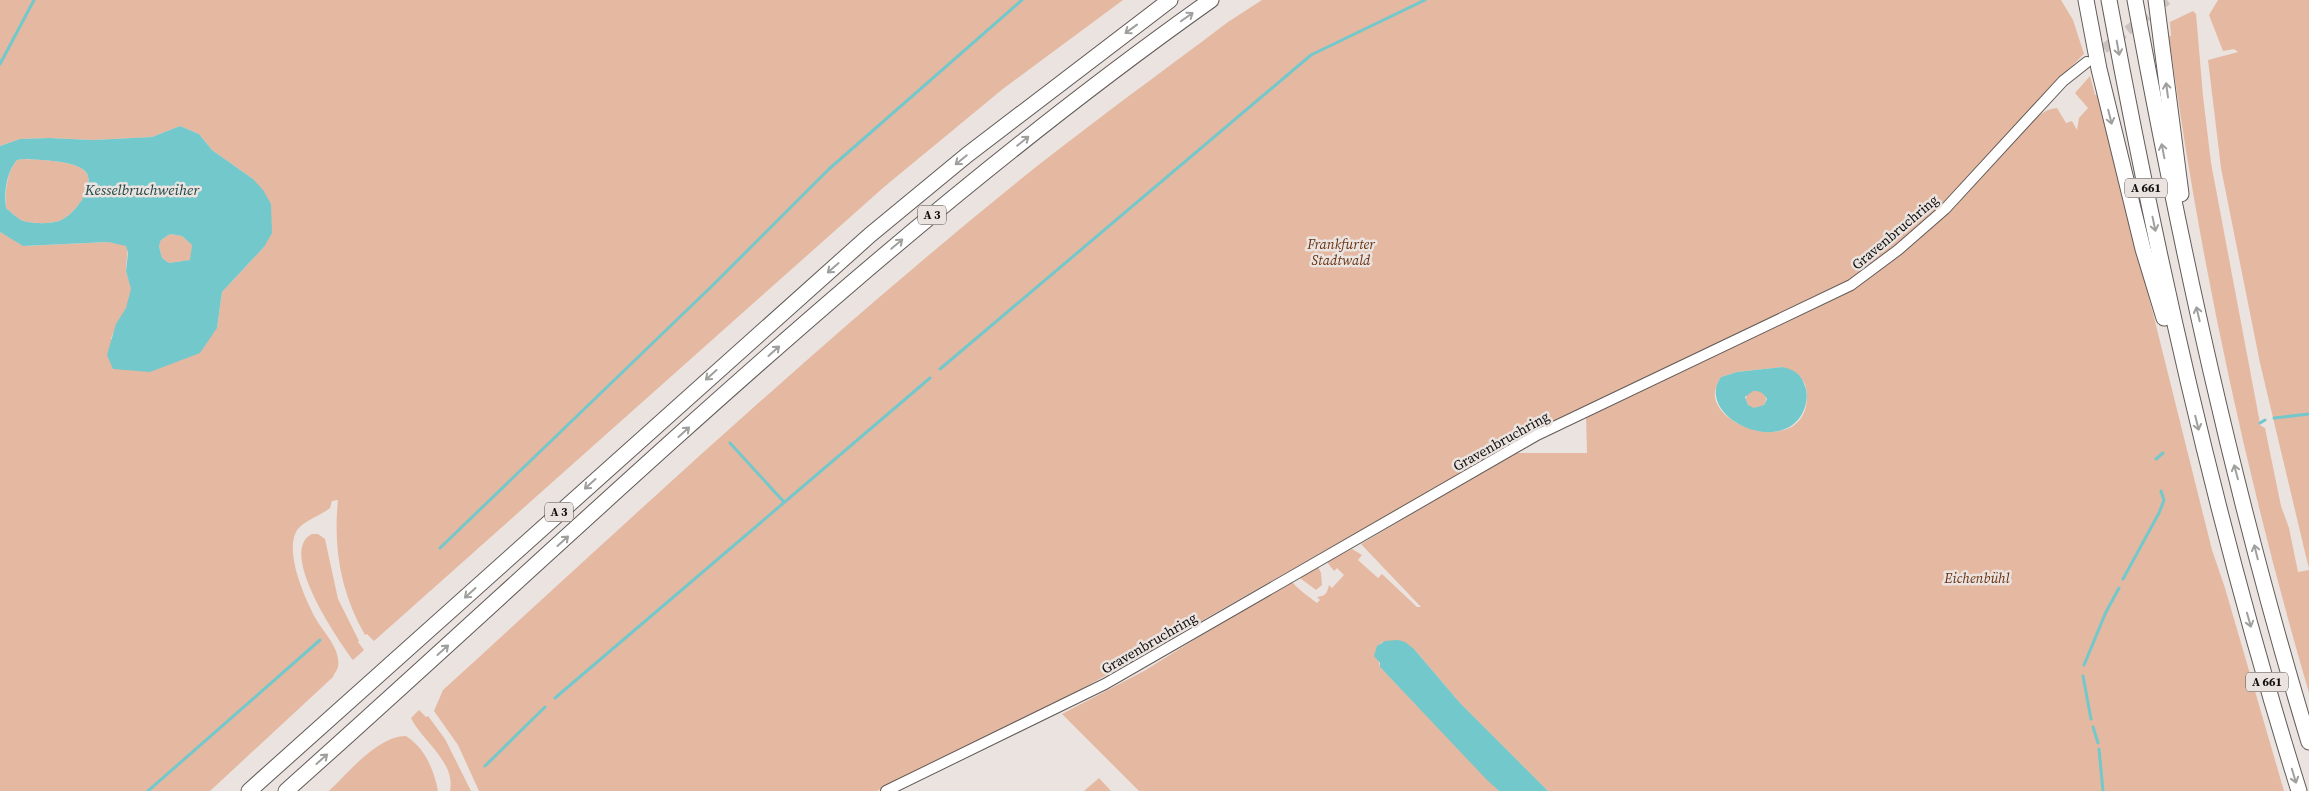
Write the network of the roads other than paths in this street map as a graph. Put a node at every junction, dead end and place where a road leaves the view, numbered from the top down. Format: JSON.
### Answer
{"nodes":[{"id":1,"x":1170,"y":0,"type":"edge"},
{"id":2,"x":1211,"y":0,"type":"edge"},
{"id":3,"x":2074,"y":0,"type":"edge"},
{"id":4,"x":2086,"y":0,"type":"edge"},
{"id":5,"x":2109,"y":0,"type":"edge"},
{"id":6,"x":2135,"y":0,"type":"edge"},
{"id":7,"x":2156,"y":0,"type":"edge"},
{"id":8,"x":2093,"y":66,"type":"junction"},
{"id":9,"x":2192,"y":284,"type":"junction"},
{"id":10,"x":2185,"y":376,"type":"junction"},
{"id":11,"x":2309,"y":742,"type":"edge"},
{"id":12,"x":249,"y":791,"type":"edge"},
{"id":13,"x":286,"y":791,"type":"edge"},
{"id":14,"x":886,"y":791,"type":"edge"},
{"id":15,"x":2299,"y":791,"type":"edge"}],
"edges":[{"from":1,"to":12,"type":"highway","number":"A 3","one_way":true},
{"from":13,"to":2,"type":"highway","number":"A 3","one_way":true},
{"from":3,"to":8,"type":"highway"},
{"from":4,"to":8,"type":"highway"},
{"from":5,"to":10,"type":"highway","number":"A 661","one_way":true},
{"from":9,"to":6,"type":"highway","number":"A 661","one_way":true},
{"from":9,"to":7,"type":"highway","one_way":true},
{"from":8,"to":10,"type":"highway","one_way":true},
{"from":8,"to":14,"type":"street","name":"Gravenbruchring"},
{"from":11,"to":9,"type":"highway","number":"A 661","one_way":true},
{"from":10,"to":15,"type":"highway","number":"A 661","one_way":true}]}
